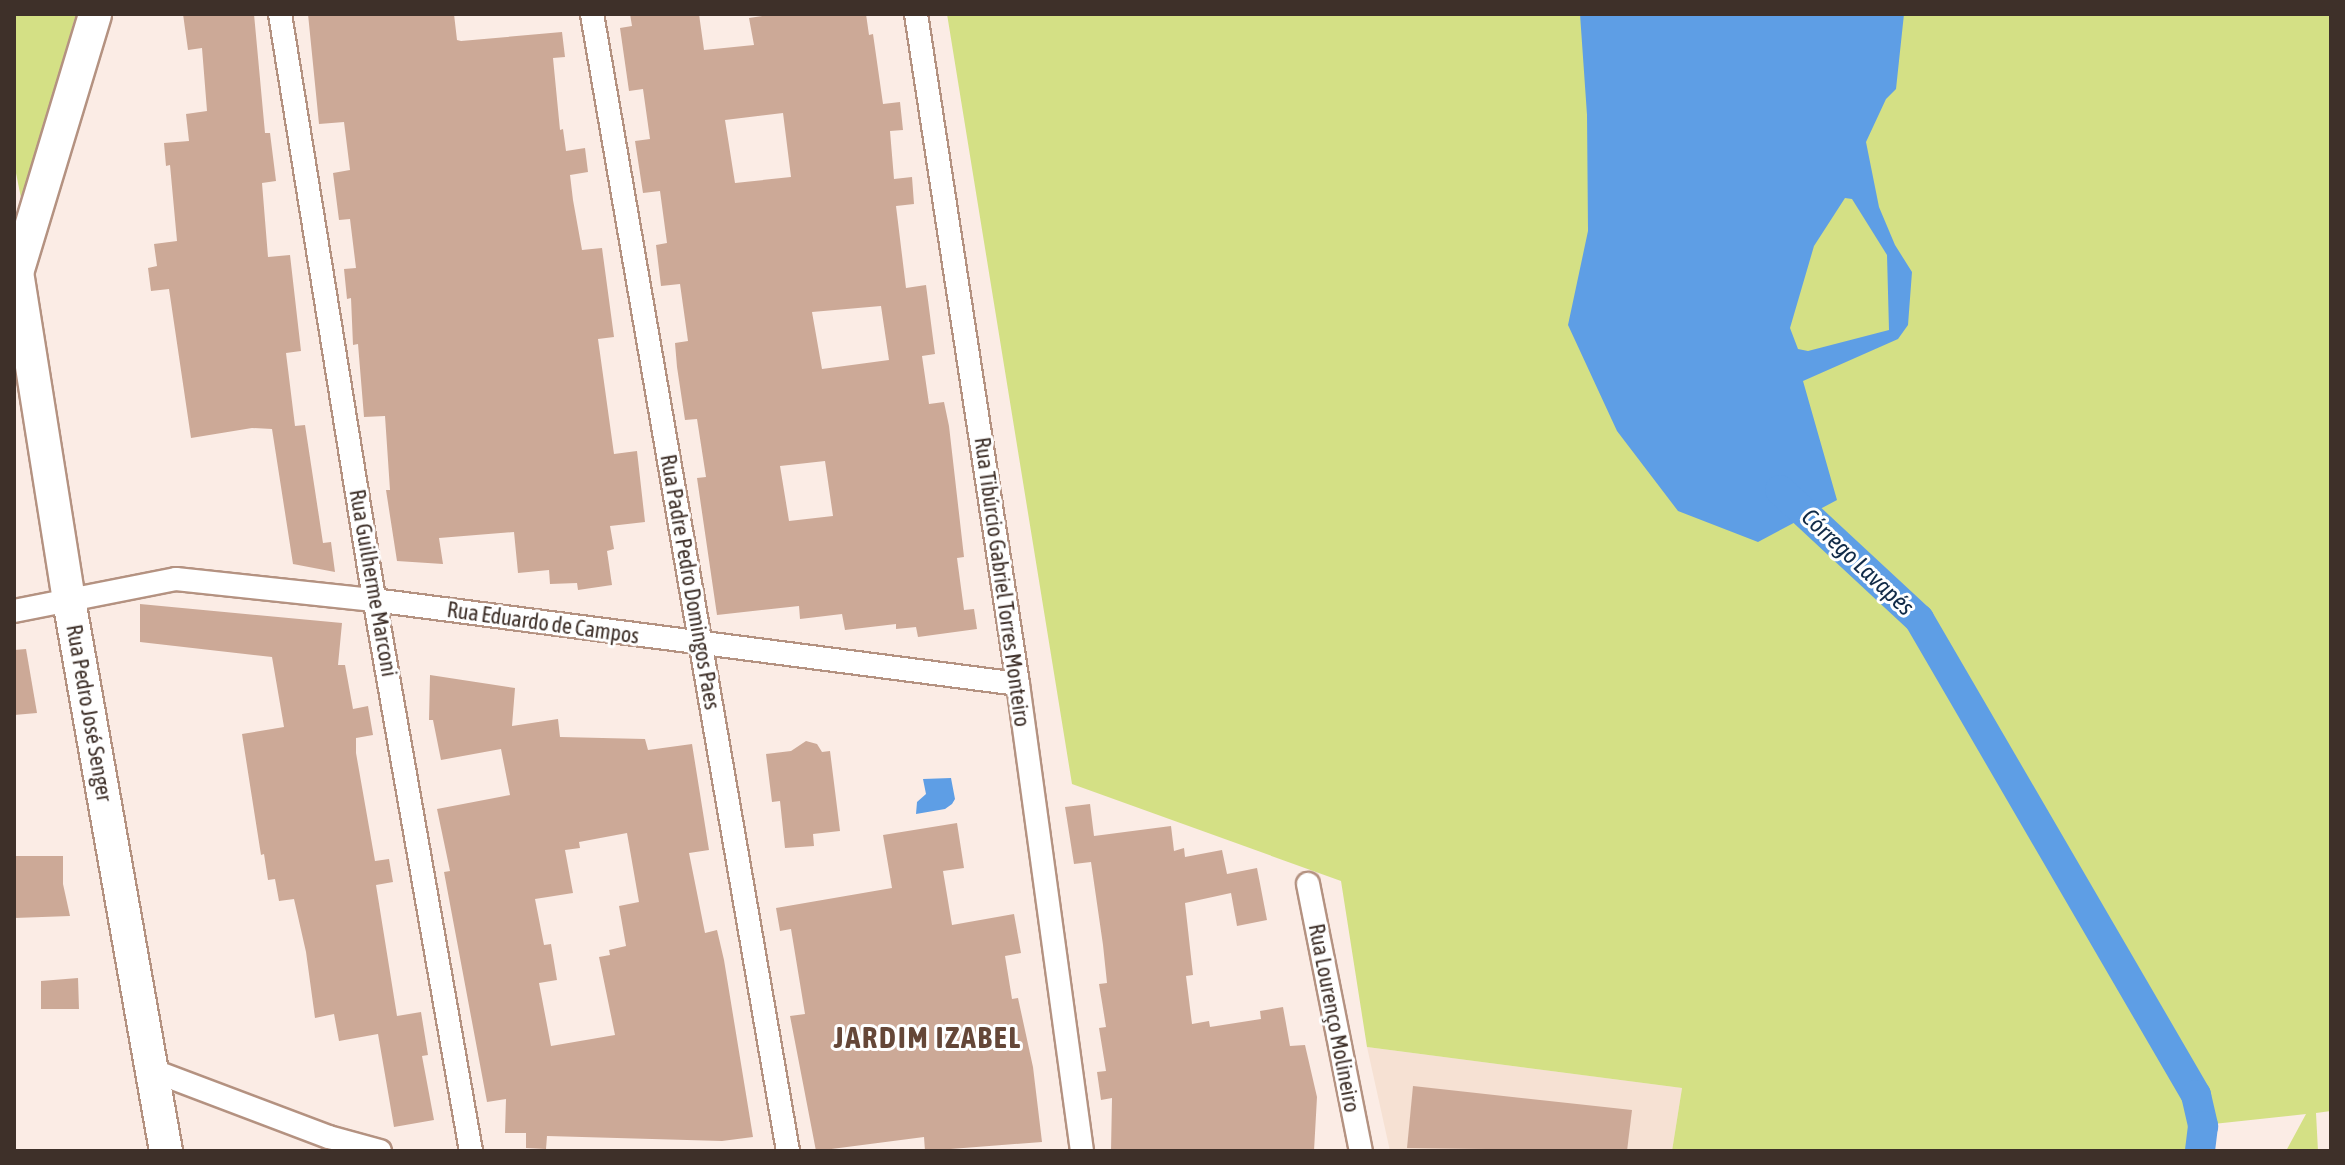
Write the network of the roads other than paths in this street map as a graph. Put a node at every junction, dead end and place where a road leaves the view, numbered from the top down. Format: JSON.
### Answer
{"nodes":[{"id":1,"x":95,"y":14,"type":"edge"},
{"id":2,"x":280,"y":14,"type":"edge"},
{"id":3,"x":592,"y":14,"type":"edge"},
{"id":4,"x":916,"y":14,"type":"edge"},
{"id":5,"x":16,"y":263,"type":"edge"},
{"id":6,"x":69,"y":600,"type":"junction"},
{"id":7,"x":374,"y":600,"type":"junction"},
{"id":8,"x":14,"y":611,"type":"edge"},
{"id":9,"x":702,"y":644,"type":"junction"},
{"id":10,"x":1018,"y":684,"type":"junction"},
{"id":11,"x":1308,"y":884,"type":"dead end"},
{"id":12,"x":154,"y":1071,"type":"junction"},
{"id":13,"x":166,"y":1151,"type":"edge"},
{"id":14,"x":380,"y":1151,"type":"edge"},
{"id":15,"x":471,"y":1151,"type":"edge"},
{"id":16,"x":788,"y":1151,"type":"edge"},
{"id":17,"x":1082,"y":1151,"type":"edge"},
{"id":18,"x":1361,"y":1151,"type":"edge"}],
"edges":[{"from":1,"to":5,"type":"main road","name":"Rua Pedro José Senger"},
{"from":2,"to":7,"type":"street","name":"Rua Guilherme Marconi"},
{"from":3,"to":9,"type":"street","name":"Rua Padre Pedro Domingos Paes"},
{"from":4,"to":10,"type":"street","name":"Rua Tibúrcio Gabriel Torres Monteiro"},
{"from":5,"to":6,"type":"main road","name":"Rua Pedro José Senger"},
{"from":6,"to":7,"type":"street","name":"Rua Eduardo de Campos"},
{"from":6,"to":8,"type":"street","name":"Rua Eduardo de Campos"},
{"from":6,"to":12,"type":"main road","name":"Rua Pedro José Senger"},
{"from":7,"to":9,"type":"street","name":"Rua Eduardo de Campos"},
{"from":7,"to":15,"type":"street","name":"Rua Guilherme Marconi"},
{"from":9,"to":10,"type":"street","name":"Rua Eduardo de Campos"},
{"from":9,"to":16,"type":"street","name":"Rua Padre Pedro Domingos Paes"},
{"from":10,"to":17,"type":"street","name":"Rua Tibúrcio Gabriel Torres Monteiro"},
{"from":11,"to":18,"type":"street","name":"Rua Lourenço Molineiro"},
{"from":12,"to":13,"type":"main road","name":"Rua Pedro José Senger"},
{"from":12,"to":14,"type":"street"}]}
